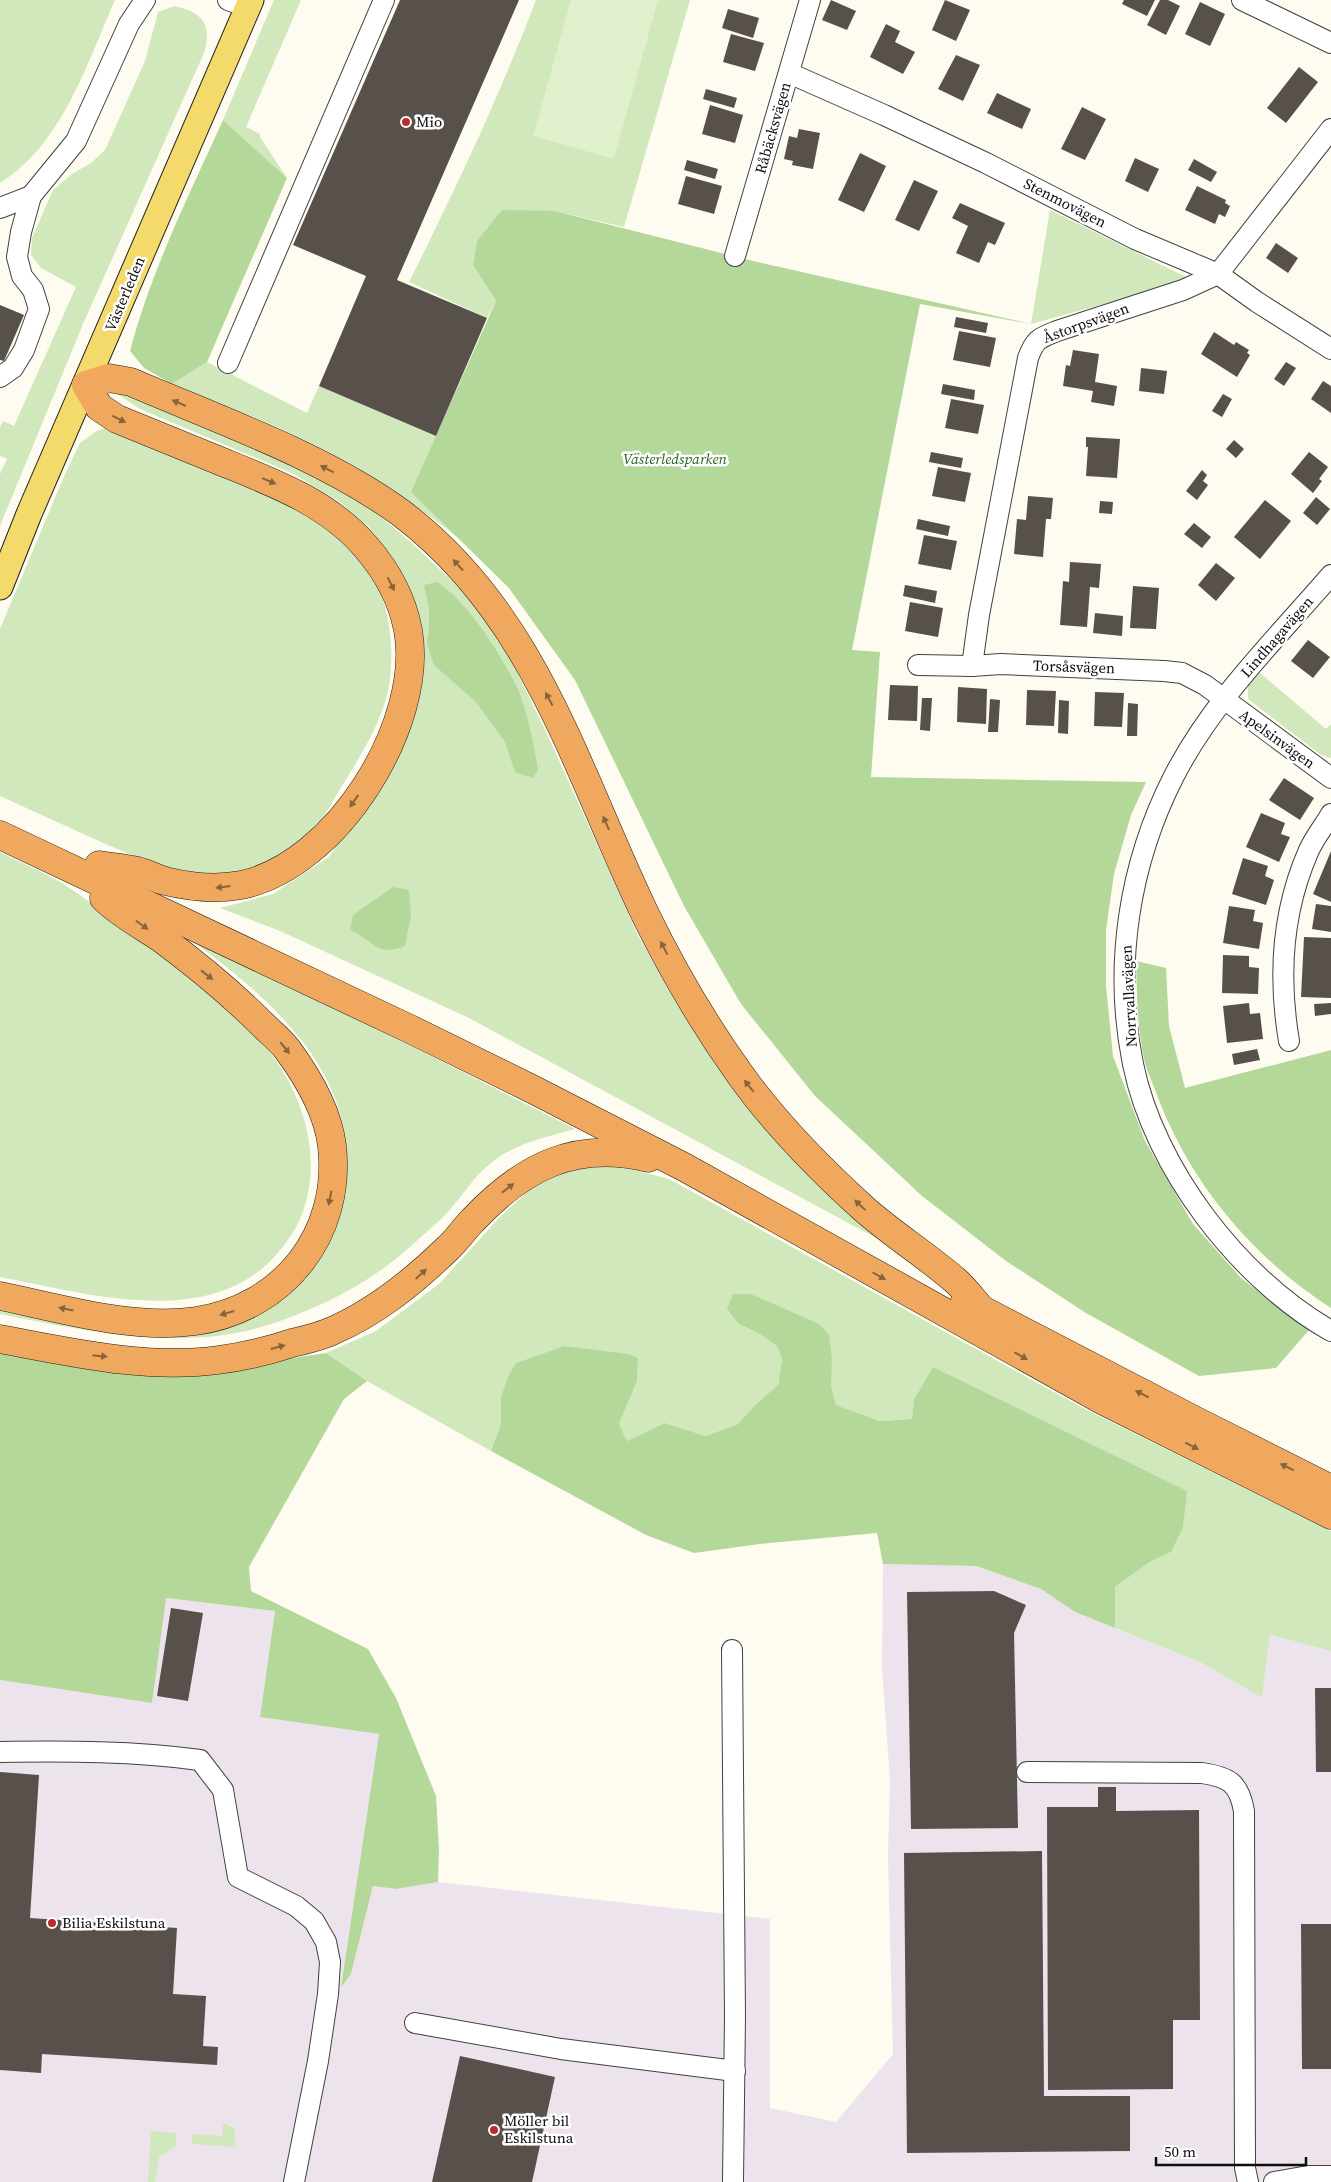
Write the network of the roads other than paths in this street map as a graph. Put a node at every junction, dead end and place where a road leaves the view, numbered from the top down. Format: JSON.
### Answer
{"nodes":[{"id":1,"x":145,"y":0,"type":"edge"},
{"id":2,"x":384,"y":0,"type":"edge"},
{"id":3,"x":810,"y":0,"type":"edge"},
{"id":4,"x":1242,"y":0,"type":"edge"},
{"id":5,"x":242,"y":2,"type":"edge"},
{"id":6,"x":1331,"y":44,"type":"edge"},
{"id":7,"x":789,"y":73,"type":"junction"},
{"id":8,"x":1331,"y":129,"type":"edge"},
{"id":9,"x":31,"y":196,"type":"junction"},
{"id":10,"x":0,"y":208,"type":"edge"},
{"id":11,"x":735,"y":256,"type":"dead end"},
{"id":12,"x":1218,"y":274,"type":"junction"},
{"id":13,"x":1331,"y":349,"type":"edge"},
{"id":14,"x":228,"y":363,"type":"dead end"},
{"id":15,"x":1,"y":379,"type":"edge"},
{"id":16,"x":86,"y":385,"type":"junction"},
{"id":17,"x":1331,"y":575,"type":"edge"},
{"id":18,"x":0,"y":587,"type":"edge"},
{"id":19,"x":918,"y":665,"type":"dead end"},
{"id":20,"x":972,"y":666,"type":"junction"},
{"id":21,"x":1223,"y":699,"type":"junction"},
{"id":22,"x":1331,"y":778,"type":"edge"},
{"id":23,"x":1331,"y":814,"type":"edge"},
{"id":24,"x":0,"y":818,"type":"edge"},
{"id":25,"x":0,"y":835,"type":"edge"},
{"id":26,"x":88,"y":868,"type":"junction"},
{"id":27,"x":1289,"y":1041,"type":"dead end"},
{"id":28,"x":684,"y":1167,"type":"junction"},
{"id":29,"x":0,"y":1296,"type":"edge"},
{"id":30,"x":982,"y":1310,"type":"junction"},
{"id":31,"x":1331,"y":1331,"type":"edge"},
{"id":32,"x":0,"y":1339,"type":"edge"},
{"id":33,"x":1331,"y":1489,"type":"edge"},
{"id":34,"x":1331,"y":1515,"type":"edge"},
{"id":35,"x":732,"y":1650,"type":"dead end"},
{"id":36,"x":0,"y":1752,"type":"edge"},
{"id":37,"x":1027,"y":1772,"type":"dead end"},
{"id":38,"x":415,"y":2023,"type":"dead end"},
{"id":39,"x":735,"y":2071,"type":"junction"},
{"id":40,"x":1246,"y":2175,"type":"edge"},
{"id":41,"x":1331,"y":2176,"type":"edge"},
{"id":42,"x":294,"y":2182,"type":"edge"},
{"id":43,"x":733,"y":2182,"type":"edge"},
{"id":44,"x":1274,"y":2182,"type":"edge"}],
"edges":[{"from":1,"to":9,"type":"street"},
{"from":2,"to":14,"type":"street"},
{"from":3,"to":7,"type":"street","name":"Råbäcksvägen"},
{"from":4,"to":6,"type":"street"},
{"from":5,"to":16,"type":"main road","name":"Västerleden"},
{"from":7,"to":11,"type":"street","name":"Råbäcksvägen"},
{"from":7,"to":12,"type":"street","name":"Stenmovägen"},
{"from":8,"to":12,"type":"street","name":"Åstorpsvägen"},
{"from":9,"to":10,"type":"street"},
{"from":9,"to":15,"type":"street"},
{"from":12,"to":13,"type":"street","name":"Stenmovägen"},
{"from":12,"to":20,"type":"street","name":"Åstorpsvägen"},
{"from":16,"to":18,"type":"main road","name":"Västerleden"},
{"from":16,"to":26,"type":"highway","one_way":true},
{"from":30,"to":16,"type":"highway","one_way":true},
{"from":17,"to":21,"type":"street","name":"Lindhagavägen"},
{"from":19,"to":20,"type":"street","name":"Torsåsvägen"},
{"from":20,"to":21,"type":"street","name":"Torsåsvägen"},
{"from":21,"to":22,"type":"street","name":"Apelsinvägen"},
{"from":21,"to":31,"type":"street","name":"Norrvallavägen"},
{"from":23,"to":27,"type":"street"},
{"from":24,"to":26,"type":"highway"},
{"from":25,"to":26,"type":"highway"},
{"from":26,"to":28,"type":"highway"},
{"from":26,"to":29,"type":"highway","one_way":true},
{"from":26,"to":30,"type":"highway"},
{"from":32,"to":28,"type":"highway","one_way":true},
{"from":28,"to":34,"type":"highway","one_way":true},
{"from":33,"to":30,"type":"highway","one_way":true},
{"from":35,"to":39,"type":"street"},
{"from":36,"to":42,"type":"street"},
{"from":37,"to":40,"type":"street"},
{"from":38,"to":39,"type":"street"},
{"from":39,"to":43,"type":"street"},
{"from":41,"to":44,"type":"street"}]}
